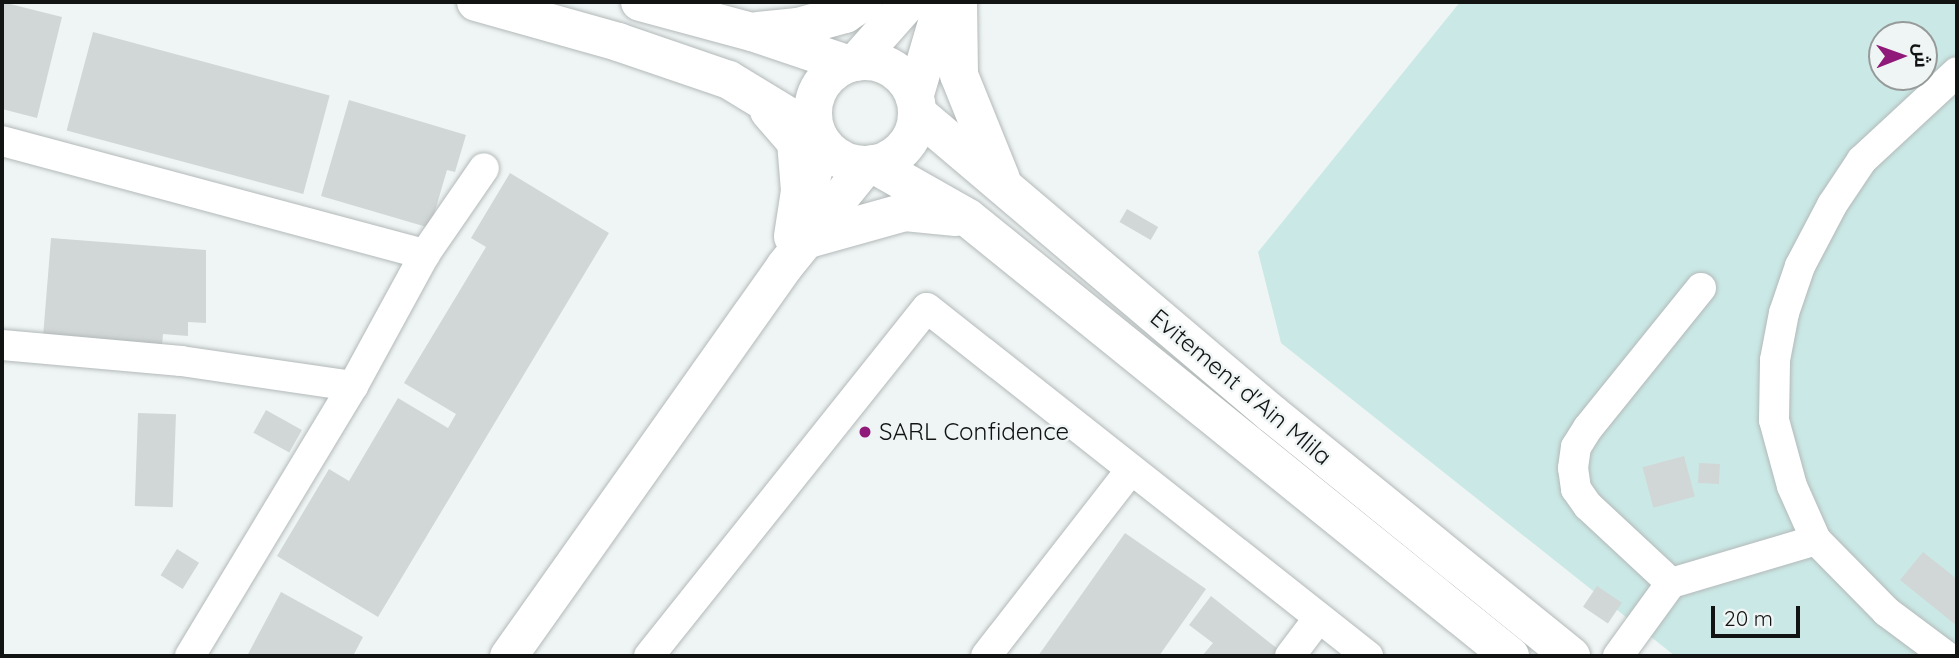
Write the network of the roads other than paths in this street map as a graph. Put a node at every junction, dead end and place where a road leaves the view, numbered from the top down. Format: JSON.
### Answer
{"nodes":[{"id":1,"x":476,"y":2,"type":"edge"},
{"id":2,"x":640,"y":2,"type":"edge"},
{"id":3,"x":863,"y":2,"type":"edge"},
{"id":4,"x":908,"y":2,"type":"edge"},
{"id":5,"x":942,"y":2,"type":"edge"},
{"id":6,"x":958,"y":2,"type":"edge"},
{"id":7,"x":752,"y":32,"type":"junction"},
{"id":8,"x":851,"y":63,"type":"junction"},
{"id":9,"x":1957,"y":72,"type":"edge"},
{"id":10,"x":729,"y":80,"type":"junction"},
{"id":11,"x":915,"y":105,"type":"junction"},
{"id":12,"x":819,"y":137,"type":"junction"},
{"id":13,"x":2,"y":141,"type":"edge"},
{"id":14,"x":869,"y":165,"type":"junction"},
{"id":15,"x":484,"y":168,"type":"dead end"},
{"id":16,"x":1004,"y":187,"type":"junction"},
{"id":17,"x":968,"y":218,"type":"junction"},
{"id":18,"x":794,"y":247,"type":"junction"},
{"id":19,"x":425,"y":254,"type":"junction"},
{"id":20,"x":1701,"y":288,"type":"dead end"},
{"id":21,"x":2,"y":345,"type":"edge"},
{"id":22,"x":353,"y":386,"type":"junction"},
{"id":23,"x":1132,"y":470,"type":"junction"},
{"id":24,"x":1816,"y":540,"type":"junction"},
{"id":25,"x":1671,"y":583,"type":"junction"},
{"id":26,"x":1318,"y":619,"type":"junction"},
{"id":27,"x":190,"y":656,"type":"edge"},
{"id":28,"x":508,"y":656,"type":"edge"},
{"id":29,"x":649,"y":656,"type":"edge"},
{"id":30,"x":986,"y":656,"type":"edge"},
{"id":31,"x":1290,"y":656,"type":"edge"},
{"id":32,"x":1368,"y":656,"type":"edge"},
{"id":33,"x":1510,"y":656,"type":"edge"},
{"id":34,"x":1571,"y":656,"type":"edge"},
{"id":35,"x":1618,"y":656,"type":"edge"},
{"id":36,"x":1946,"y":656,"type":"edge"}],
"edges":[{"from":1,"to":10,"type":"highway"},
{"from":2,"to":7,"type":"highway"},
{"from":3,"to":7,"type":"highway"},
{"from":4,"to":8,"type":"main road"},
{"from":5,"to":11,"type":"main road"},
{"from":6,"to":16,"type":"highway"},
{"from":7,"to":8,"type":"highway"},
{"from":8,"to":11,"type":"highway"},
{"from":8,"to":12,"type":"highway"},
{"from":9,"to":24,"type":"street"},
{"from":10,"to":12,"type":"highway"},
{"from":10,"to":18,"type":"highway"},
{"from":11,"to":14,"type":"highway"},
{"from":11,"to":16,"type":"highway","name":"Evitement d'Ain Mlila"},
{"from":12,"to":14,"type":"highway"},
{"from":12,"to":18,"type":"main road"},
{"from":13,"to":19,"type":"street"},
{"from":14,"to":17,"type":"highway","name":"Evitement d'Ain Mlila"},
{"from":14,"to":18,"type":"main road"},
{"from":15,"to":19,"type":"street"},
{"from":16,"to":34,"type":"highway","name":"Evitement d'Ain Mlila"},
{"from":17,"to":18,"type":"highway"},
{"from":17,"to":33,"type":"highway","name":"Evitement d'Ain Mlila"},
{"from":18,"to":28,"type":"main road"},
{"from":19,"to":22,"type":"street"},
{"from":20,"to":25,"type":"street"},
{"from":21,"to":22,"type":"street"},
{"from":22,"to":27,"type":"street"},
{"from":23,"to":26,"type":"street"},
{"from":23,"to":29,"type":"street"},
{"from":23,"to":30,"type":"street"},
{"from":24,"to":25,"type":"street"},
{"from":24,"to":36,"type":"street"},
{"from":25,"to":35,"type":"street"},
{"from":26,"to":31,"type":"street"},
{"from":26,"to":32,"type":"street"}]}
